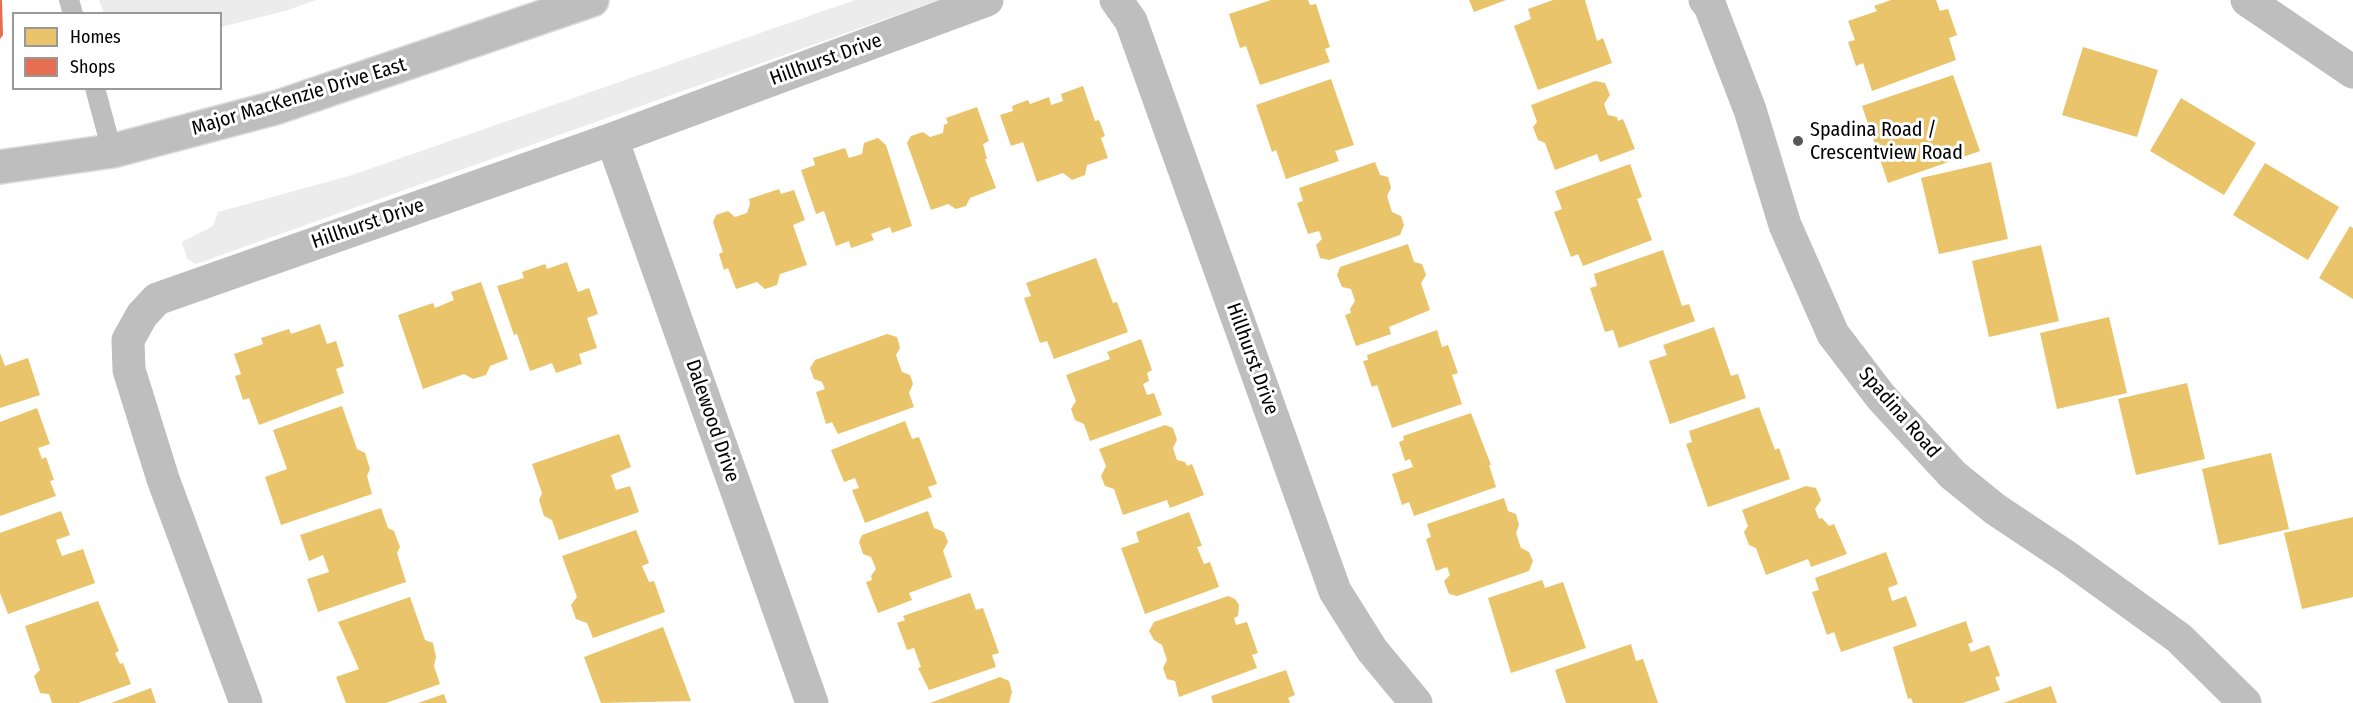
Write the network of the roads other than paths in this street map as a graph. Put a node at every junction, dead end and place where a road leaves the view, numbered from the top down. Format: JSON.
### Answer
{"nodes":[{"id":1,"x":592,"y":0,"type":"edge"},
{"id":2,"x":987,"y":0,"type":"edge"},
{"id":3,"x":1116,"y":0,"type":"edge"},
{"id":4,"x":2247,"y":0,"type":"edge"},
{"id":5,"x":1708,"y":2,"type":"edge"},
{"id":6,"x":2353,"y":72,"type":"edge"},
{"id":7,"x":96,"y":90,"type":"edge"},
{"id":8,"x":612,"y":139,"type":"junction"},
{"id":9,"x":112,"y":150,"type":"junction"},
{"id":10,"x":0,"y":167,"type":"edge"},
{"id":11,"x":246,"y":703,"type":"edge"},
{"id":12,"x":812,"y":703,"type":"edge"},
{"id":13,"x":1416,"y":703,"type":"edge"},
{"id":14,"x":2245,"y":703,"type":"edge"}],
"edges":[{"from":1,"to":9,"type":"street","name":"Major MacKenzie Drive East"},
{"from":2,"to":8,"type":"street","name":"Hillhurst Drive"},
{"from":3,"to":13,"type":"street","name":"Hillhurst Drive"},
{"from":4,"to":6,"type":"street"},
{"from":5,"to":14,"type":"street","name":"Spadina Road"},
{"from":7,"to":9,"type":"lane"},
{"from":8,"to":11,"type":"street","name":"Hillhurst Drive"},
{"from":8,"to":12,"type":"street","name":"Dalewood Drive"},
{"from":9,"to":10,"type":"street","name":"Major MacKenzie Drive East"}]}
